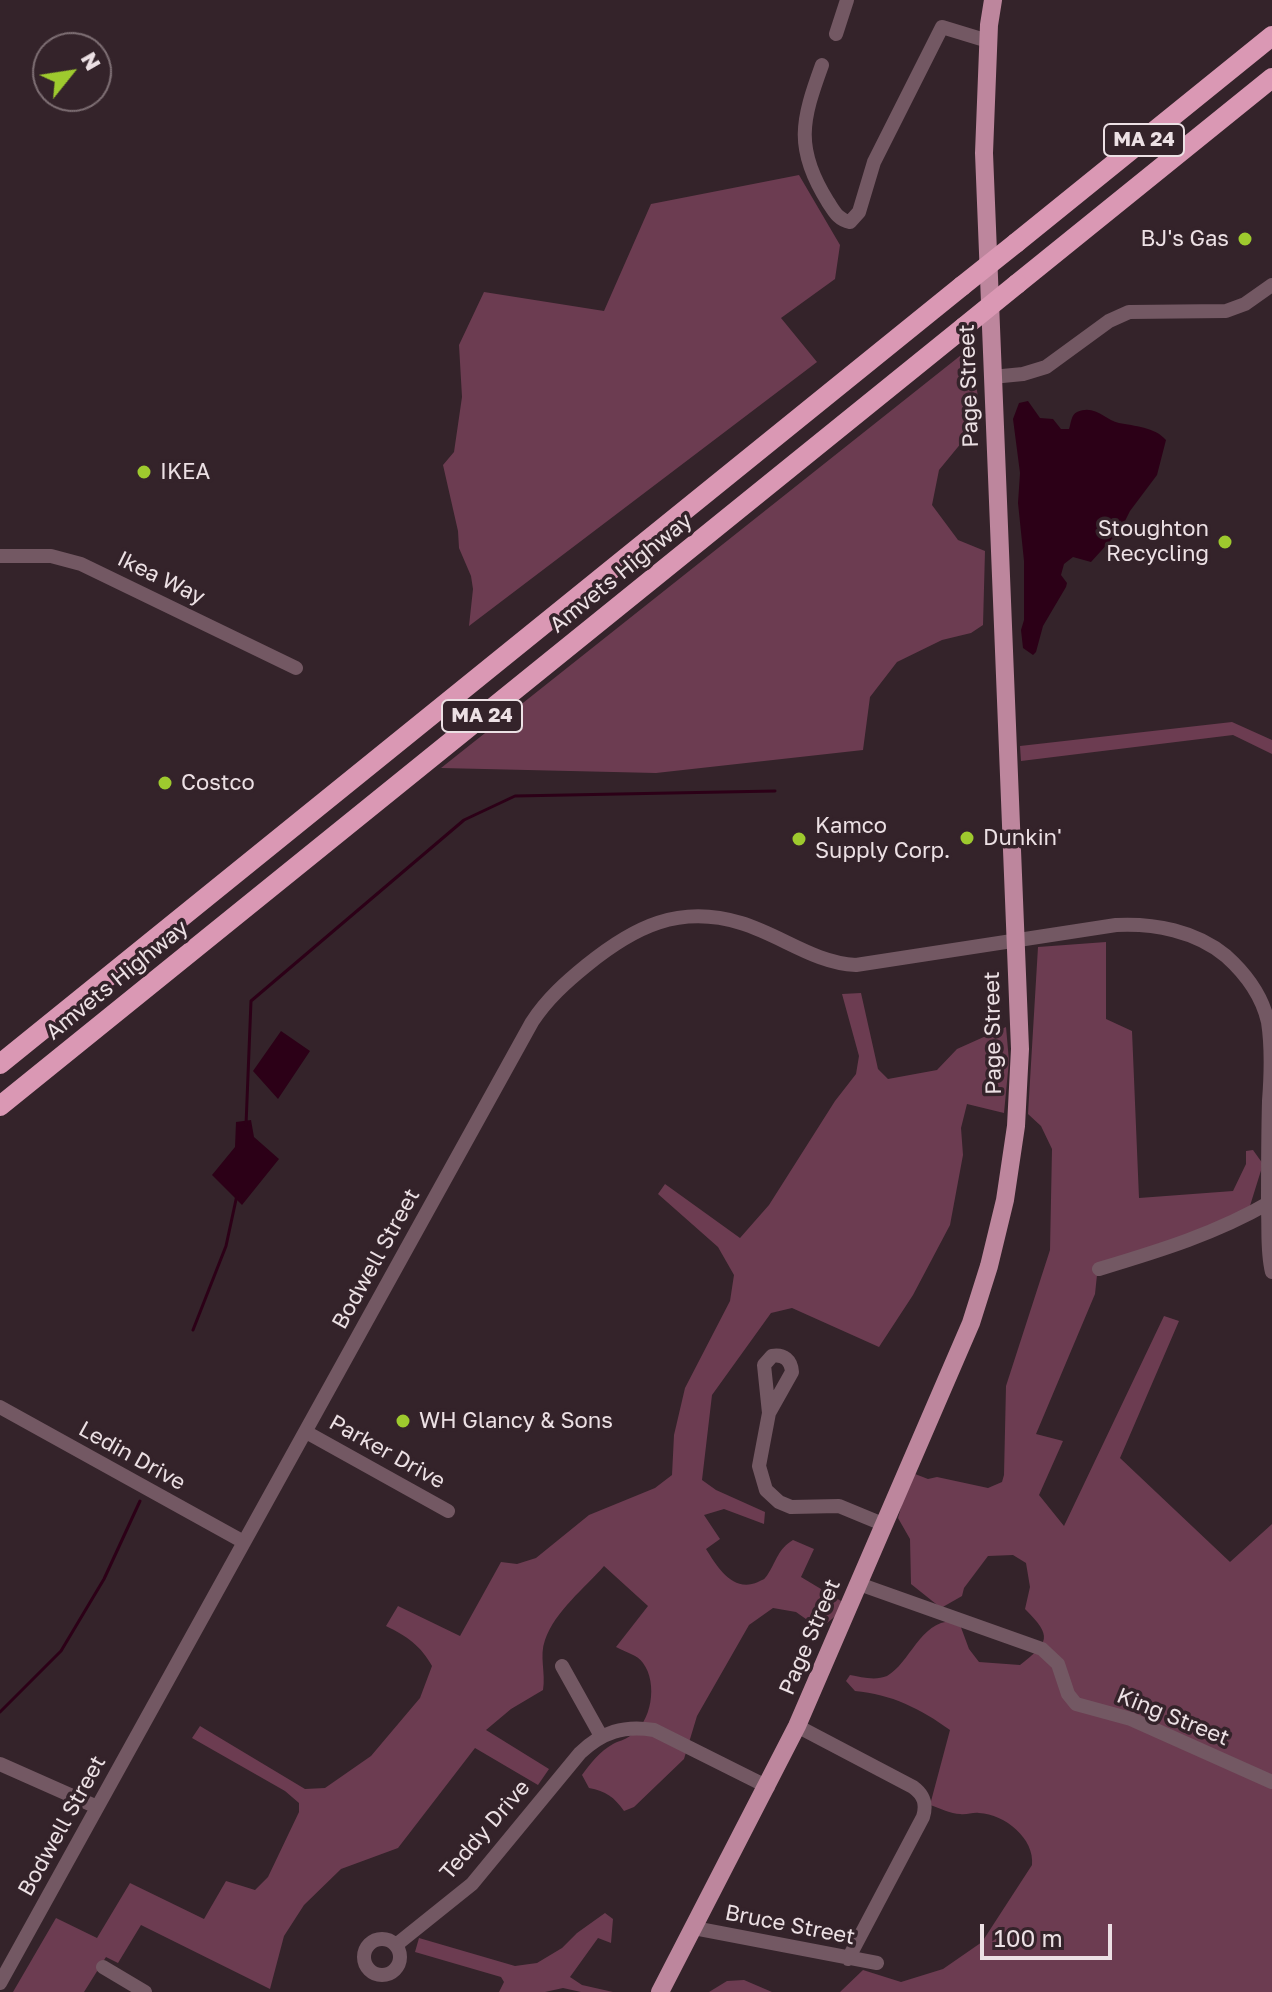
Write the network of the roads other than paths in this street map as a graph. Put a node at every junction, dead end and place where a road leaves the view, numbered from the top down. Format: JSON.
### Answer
{"nodes":[{"id":1,"x":847,"y":0,"type":"edge"},
{"id":2,"x":993,"y":0,"type":"edge"},
{"id":3,"x":836,"y":34,"type":"dead end"},
{"id":4,"x":1272,"y":36,"type":"edge"},
{"id":5,"x":988,"y":41,"type":"junction"},
{"id":6,"x":822,"y":65,"type":"dead end"},
{"id":7,"x":1272,"y":78,"type":"edge"},
{"id":8,"x":1272,"y":285,"type":"edge"},
{"id":9,"x":992,"y":377,"type":"junction"},
{"id":10,"x":0,"y":556,"type":"edge"},
{"id":11,"x":296,"y":668,"type":"dead end"},
{"id":12,"x":1015,"y":939,"type":"junction"},
{"id":13,"x":0,"y":1064,"type":"edge"},
{"id":14,"x":0,"y":1106,"type":"edge"},
{"id":15,"x":1270,"y":1202,"type":"edge"},
{"id":16,"x":1099,"y":1269,"type":"dead end"},
{"id":17,"x":1272,"y":1272,"type":"edge"},
{"id":18,"x":765,"y":1382,"type":"junction"},
{"id":19,"x":783,"y":1388,"type":"junction"},
{"id":20,"x":0,"y":1407,"type":"edge"},
{"id":21,"x":769,"y":1413,"type":"junction"},
{"id":22,"x":306,"y":1432,"type":"junction"},
{"id":23,"x":448,"y":1511,"type":"dead end"},
{"id":24,"x":883,"y":1528,"type":"junction"},
{"id":25,"x":244,"y":1542,"type":"junction"},
{"id":26,"x":859,"y":1584,"type":"junction"},
{"id":27,"x":562,"y":1666,"type":"dead end"},
{"id":28,"x":797,"y":1726,"type":"junction"},
{"id":29,"x":601,"y":1736,"type":"junction"},
{"id":30,"x":0,"y":1764,"type":"edge"},
{"id":31,"x":1272,"y":1782,"type":"edge"},
{"id":32,"x":768,"y":1787,"type":"junction"},
{"id":33,"x":97,"y":1807,"type":"junction"},
{"id":34,"x":694,"y":1928,"type":"junction"},
{"id":35,"x":396,"y":1945,"type":"dead end"},
{"id":36,"x":848,"y":1959,"type":"junction"},
{"id":37,"x":877,"y":1963,"type":"dead end"},
{"id":38,"x":103,"y":1967,"type":"dead end"},
{"id":39,"x":0,"y":1983,"type":"edge"},
{"id":40,"x":145,"y":1992,"type":"edge"},
{"id":41,"x":660,"y":1992,"type":"edge"}],
"edges":[{"from":1,"to":3,"type":"street"},
{"from":2,"to":5,"type":"main road","name":"Page Street"},
{"from":4,"to":13,"type":"highway","name":"Amvets Highway","number":"MA 24","bridge":true},
{"from":5,"to":6,"type":"street"},
{"from":5,"to":9,"type":"main road","name":"Page Street"},
{"from":7,"to":14,"type":"highway","name":"Amvets Highway","number":"MA 24","bridge":true},
{"from":8,"to":9,"type":"street"},
{"from":9,"to":12,"type":"main road","name":"Page Street"},
{"from":10,"to":11,"type":"street","name":"Ikea Way"},
{"from":12,"to":15,"type":"street","name":"Bodwell Street"},
{"from":12,"to":22,"type":"street","name":"Bodwell Street"},
{"from":12,"to":24,"type":"main road","name":"Page Street"},
{"from":15,"to":16,"type":"street"},
{"from":15,"to":17,"type":"street","name":"Bodwell Street"},
{"from":18,"to":19,"type":"street"},
{"from":18,"to":19,"type":"street"},
{"from":18,"to":21,"type":"street"},
{"from":19,"to":21,"type":"street"},
{"from":20,"to":25,"type":"street","name":"Ledin Drive"},
{"from":21,"to":24,"type":"street"},
{"from":22,"to":23,"type":"street","name":"Parker Drive"},
{"from":22,"to":25,"type":"street","name":"Bodwell Street"},
{"from":24,"to":26,"type":"main road","name":"Page Street"},
{"from":25,"to":33,"type":"street","name":"Bodwell Street"},
{"from":26,"to":28,"type":"main road","name":"Page Street"},
{"from":26,"to":31,"type":"street","name":"King Street"},
{"from":27,"to":29,"type":"street"},
{"from":28,"to":32,"type":"main road","name":"Page Street"},
{"from":28,"to":36,"type":"street"},
{"from":29,"to":32,"type":"street"},
{"from":29,"to":35,"type":"street","name":"Teddy Drive"},
{"from":30,"to":33,"type":"street"},
{"from":32,"to":34,"type":"main road","name":"Page Street"},
{"from":33,"to":39,"type":"street","name":"Bodwell Street"},
{"from":34,"to":36,"type":"street","name":"Bruce Street"},
{"from":34,"to":41,"type":"main road","name":"Page Street"},
{"from":36,"to":37,"type":"street","name":"Bruce Street"},
{"from":38,"to":40,"type":"street"}]}
